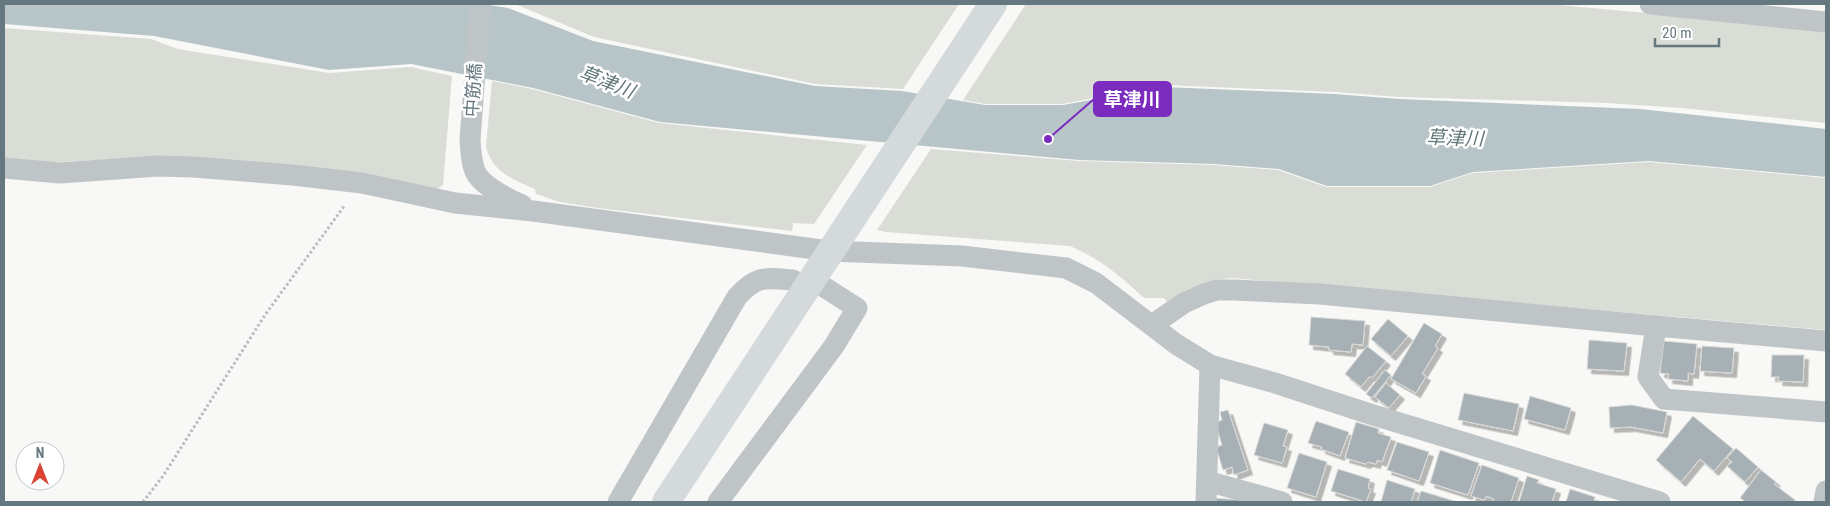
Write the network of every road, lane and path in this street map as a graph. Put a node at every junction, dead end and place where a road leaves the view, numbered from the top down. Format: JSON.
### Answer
{"nodes":[{"id":1,"x":480,"y":4,"type":"edge"},
{"id":2,"x":993,"y":4,"type":"edge"},
{"id":3,"x":1650,"y":4,"type":"edge"},
{"id":4,"x":1760,"y":4,"type":"edge"},
{"id":5,"x":1826,"y":11,"type":"edge"},
{"id":6,"x":1826,"y":22,"type":"edge"},
{"id":7,"x":4,"y":168,"type":"edge"},
{"id":8,"x":345,"y":204,"type":"dead end"},
{"id":9,"x":533,"y":211,"type":"junction"},
{"id":10,"x":830,"y":251,"type":"junction"},
{"id":11,"x":792,"y":280,"type":"dead end"},
{"id":12,"x":824,"y":286,"type":"dead end"},
{"id":13,"x":1152,"y":325,"type":"junction"},
{"id":14,"x":1656,"y":326,"type":"junction"},
{"id":15,"x":1826,"y":340,"type":"edge"},
{"id":16,"x":1210,"y":365,"type":"junction"},
{"id":17,"x":1826,"y":412,"type":"edge"},
{"id":18,"x":1207,"y":481,"type":"junction"},
{"id":19,"x":1826,"y":491,"type":"edge"},
{"id":20,"x":143,"y":502,"type":"edge"},
{"id":21,"x":618,"y":502,"type":"edge"},
{"id":22,"x":666,"y":502,"type":"edge"},
{"id":23,"x":718,"y":502,"type":"edge"},
{"id":24,"x":1206,"y":502,"type":"edge"},
{"id":25,"x":1282,"y":502,"type":"edge"},
{"id":26,"x":1660,"y":502,"type":"edge"},
{"id":27,"x":1824,"y":502,"type":"edge"}],
"edges":[{"from":1,"to":9,"type":"street","name":"中筋橋"},
{"from":2,"to":10,"type":"street"},
{"from":3,"to":6,"type":"street"},
{"from":4,"to":5,"type":"street"},
{"from":7,"to":9,"type":"street"},
{"from":8,"to":20,"type":"path"},
{"from":9,"to":10,"type":"street"},
{"from":10,"to":13,"type":"street"},
{"from":10,"to":22,"type":"street"},
{"from":11,"to":21,"type":"street"},
{"from":12,"to":23,"type":"street"},
{"from":13,"to":14,"type":"street"},
{"from":13,"to":16,"type":"street"},
{"from":14,"to":15,"type":"street"},
{"from":14,"to":17,"type":"street"},
{"from":16,"to":18,"type":"street"},
{"from":16,"to":26,"type":"street"},
{"from":18,"to":24,"type":"street"},
{"from":18,"to":25,"type":"street"},
{"from":19,"to":27,"type":"street"}]}
